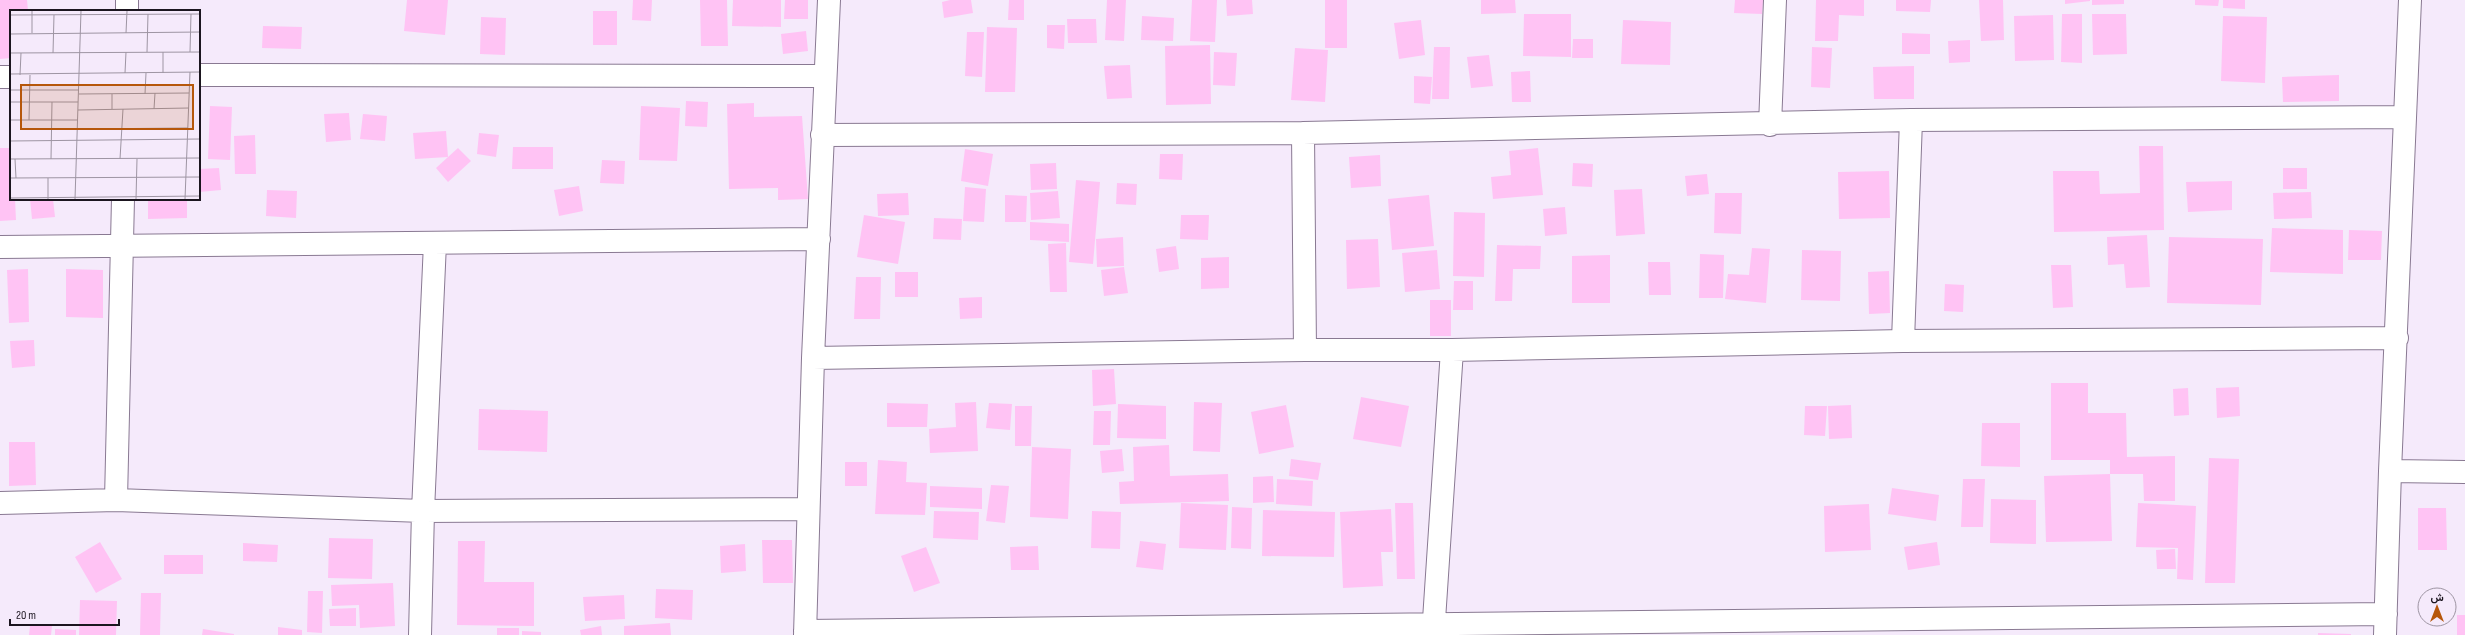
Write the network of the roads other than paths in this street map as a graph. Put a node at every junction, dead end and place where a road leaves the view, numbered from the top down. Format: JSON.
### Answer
{"nodes":[{"id":1,"x":829,"y":0,"type":"edge"},
{"id":2,"x":1775,"y":0,"type":"edge"},
{"id":3,"x":2410,"y":0,"type":"edge"},
{"id":4,"x":200,"y":75,"type":"edge"},
{"id":5,"x":825,"y":76,"type":"junction"},
{"id":6,"x":2404,"y":118,"type":"junction"},
{"id":7,"x":1911,"y":120,"type":"junction"},
{"id":8,"x":1770,"y":125,"type":"junction"},
{"id":9,"x":1303,"y":133,"type":"junction"},
{"id":10,"x":822,"y":135,"type":"junction"},
{"id":11,"x":123,"y":200,"type":"edge"},
{"id":12,"x":819,"y":239,"type":"junction"},
{"id":13,"x":435,"y":243,"type":"junction"},
{"id":14,"x":121,"y":246,"type":"junction"},
{"id":15,"x":0,"y":247,"type":"edge"},
{"id":16,"x":2397,"y":338,"type":"junction"},
{"id":17,"x":1903,"y":341,"type":"junction"},
{"id":18,"x":1305,"y":350,"type":"junction"},
{"id":19,"x":1452,"y":350,"type":"junction"},
{"id":20,"x":813,"y":358,"type":"junction"},
{"id":21,"x":2390,"y":471,"type":"junction"},
{"id":22,"x":2465,"y":472,"type":"edge"},
{"id":23,"x":116,"y":500,"type":"junction"},
{"id":24,"x":0,"y":503,"type":"edge"},
{"id":25,"x":808,"y":509,"type":"junction"},
{"id":26,"x":423,"y":511,"type":"junction"},
{"id":27,"x":2386,"y":614,"type":"junction"},
{"id":28,"x":1433,"y":629,"type":"edge"},
{"id":29,"x":805,"y":633,"type":"edge"},
{"id":30,"x":420,"y":635,"type":"edge"},
{"id":31,"x":2385,"y":635,"type":"edge"}],
"edges":[{"from":1,"to":5,"type":"street"},
{"from":2,"to":8,"type":"street"},
{"from":3,"to":6,"type":"street"},
{"from":4,"to":5,"type":"street"},
{"from":5,"to":10,"type":"street"},
{"from":6,"to":7,"type":"street"},
{"from":6,"to":16,"type":"street"},
{"from":7,"to":8,"type":"street"},
{"from":7,"to":17,"type":"street"},
{"from":8,"to":9,"type":"street"},
{"from":9,"to":10,"type":"street"},
{"from":9,"to":18,"type":"street"},
{"from":10,"to":12,"type":"street"},
{"from":11,"to":14,"type":"street"},
{"from":12,"to":13,"type":"street"},
{"from":12,"to":20,"type":"street"},
{"from":13,"to":14,"type":"street"},
{"from":13,"to":26,"type":"street"},
{"from":14,"to":15,"type":"street"},
{"from":14,"to":23,"type":"street"},
{"from":16,"to":17,"type":"street"},
{"from":16,"to":21,"type":"street"},
{"from":17,"to":19,"type":"street"},
{"from":18,"to":19,"type":"street"},
{"from":18,"to":20,"type":"street"},
{"from":19,"to":28,"type":"street"},
{"from":20,"to":25,"type":"street"},
{"from":21,"to":22,"type":"street"},
{"from":21,"to":27,"type":"street"},
{"from":23,"to":24,"type":"street"},
{"from":23,"to":26,"type":"street"},
{"from":25,"to":26,"type":"street"},
{"from":25,"to":29,"type":"street"},
{"from":26,"to":30,"type":"street"},
{"from":27,"to":28,"type":"street"},
{"from":27,"to":31,"type":"street"},
{"from":28,"to":29,"type":"street"}]}
